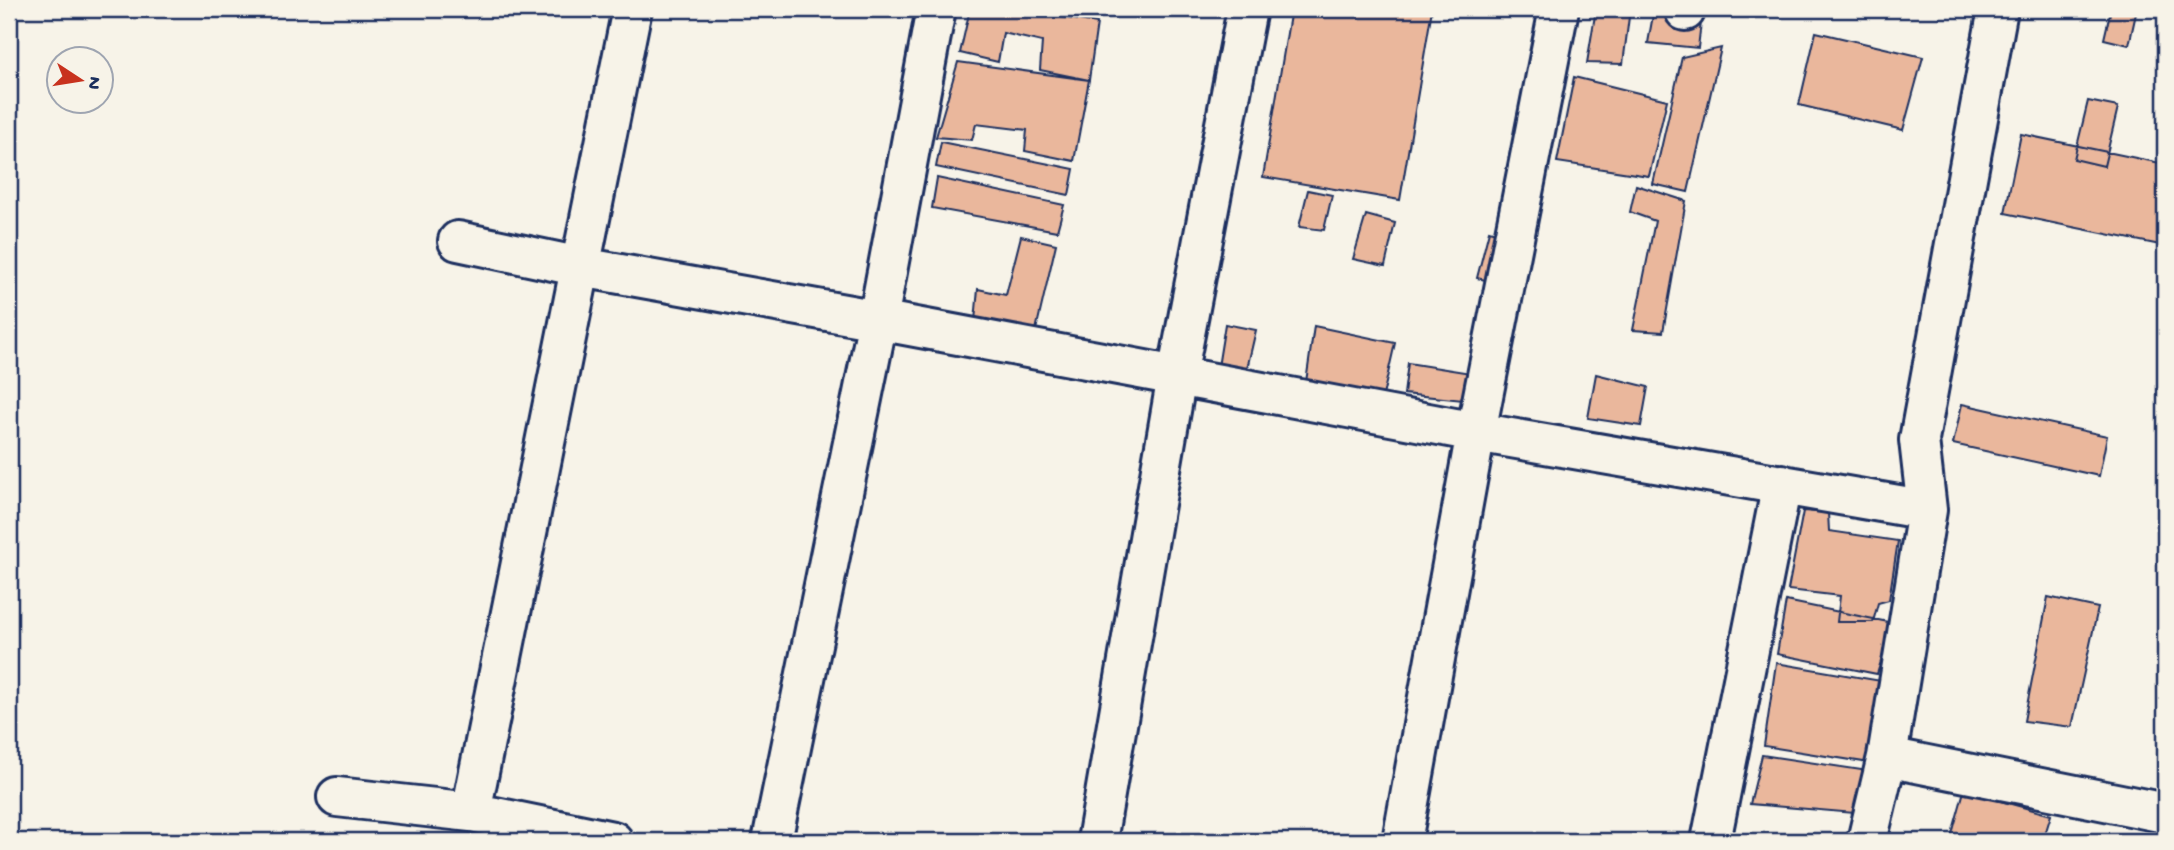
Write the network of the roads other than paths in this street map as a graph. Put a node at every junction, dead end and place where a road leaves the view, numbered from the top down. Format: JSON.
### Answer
{"nodes":[{"id":1,"x":632,"y":9,"type":"edge"},
{"id":2,"x":936,"y":9,"type":"edge"},
{"id":3,"x":1247,"y":9,"type":"edge"},
{"id":4,"x":1559,"y":9,"type":"edge"},
{"id":5,"x":1998,"y":9,"type":"edge"},
{"id":6,"x":458,"y":241,"type":"dead end"},
{"id":7,"x":581,"y":267,"type":"junction"},
{"id":8,"x":878,"y":320,"type":"junction"},
{"id":9,"x":1177,"y":376,"type":"junction"},
{"id":10,"x":1476,"y":432,"type":"junction"},
{"id":11,"x":1782,"y":484,"type":"junction"},
{"id":12,"x":1927,"y":510,"type":"junction"},
{"id":13,"x":1887,"y":757,"type":"junction"},
{"id":14,"x":337,"y":797,"type":"dead end"},
{"id":15,"x":471,"y":812,"type":"junction"},
{"id":16,"x":2165,"y":813,"type":"edge"},
{"id":17,"x":613,"y":841,"type":"edge"},
{"id":18,"x":772,"y":841,"type":"edge"},
{"id":19,"x":1097,"y":841,"type":"edge"},
{"id":20,"x":1402,"y":841,"type":"edge"},
{"id":21,"x":1711,"y":841,"type":"edge"},
{"id":22,"x":1867,"y":841,"type":"edge"}],
"edges":[{"from":1,"to":7,"type":"street"},
{"from":2,"to":8,"type":"street"},
{"from":3,"to":9,"type":"street"},
{"from":4,"to":10,"type":"street"},
{"from":5,"to":12,"type":"street"},
{"from":6,"to":7,"type":"street"},
{"from":7,"to":8,"type":"street"},
{"from":7,"to":15,"type":"street"},
{"from":8,"to":9,"type":"street"},
{"from":8,"to":18,"type":"street"},
{"from":9,"to":10,"type":"street"},
{"from":9,"to":19,"type":"street"},
{"from":10,"to":11,"type":"street"},
{"from":10,"to":20,"type":"street"},
{"from":11,"to":12,"type":"street"},
{"from":11,"to":21,"type":"street"},
{"from":12,"to":13,"type":"street"},
{"from":13,"to":16,"type":"street"},
{"from":13,"to":22,"type":"street"},
{"from":14,"to":15,"type":"street"},
{"from":15,"to":17,"type":"street"}]}
